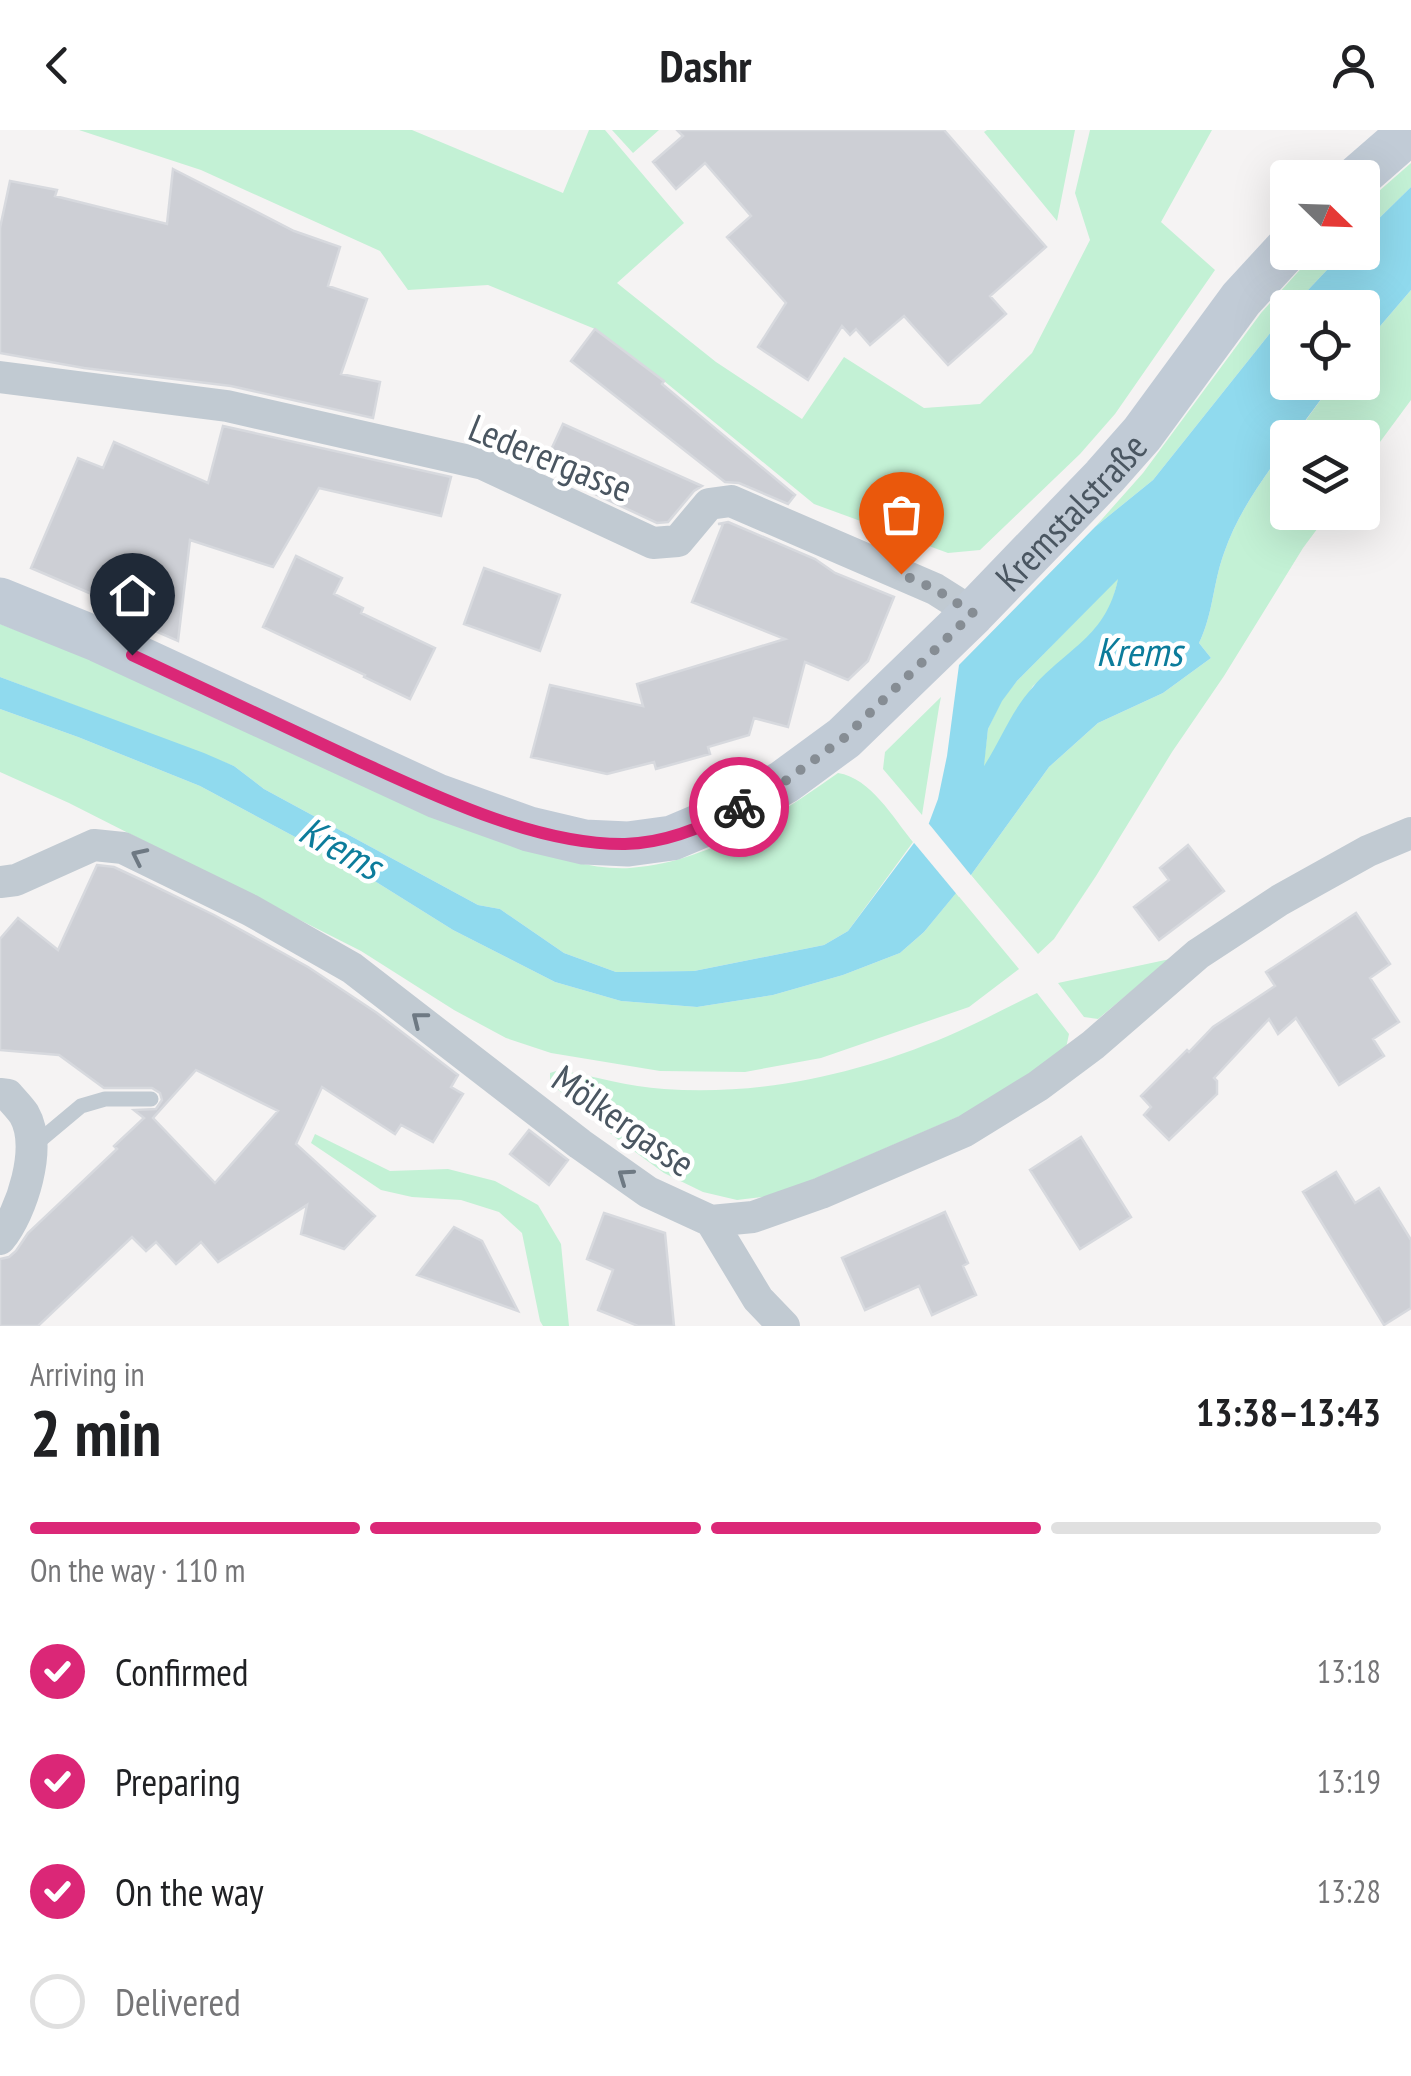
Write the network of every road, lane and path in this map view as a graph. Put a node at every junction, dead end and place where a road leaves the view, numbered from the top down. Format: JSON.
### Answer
{"nodes":[{"id":1,"x":1411,"y":131,"type":"edge"},
{"id":2,"x":1378,"y":160,"type":"edge"},
{"id":3,"x":1270,"y":268,"type":"edge"},
{"id":4,"x":0,"y":378,"type":"edge"},
{"id":5,"x":0,"y":600,"type":"edge"},
{"id":6,"x":973,"y":613,"type":"junction"},
{"id":7,"x":1411,"y":833,"type":"edge"},
{"id":8,"x":0,"y":882,"type":"edge"},
{"id":9,"x":0,"y":1094,"type":"edge"},
{"id":10,"x":151,"y":1098,"type":"dead end"},
{"id":11,"x":32,"y":1147,"type":"junction"},
{"id":12,"x":711,"y":1221,"type":"junction"},
{"id":13,"x":0,"y":1239,"type":"edge"},
{"id":14,"x":784,"y":1326,"type":"edge"}],
"edges":[{"from":1,"to":2,"type":"main road"},
{"from":3,"to":6,"type":"main road","name":"Kremstalstraße"},
{"from":4,"to":6,"type":"street","name":"Lederergasse"},
{"from":5,"to":6,"type":"main road","name":"Kremstalstraße"},
{"from":7,"to":12,"type":"street","name":"Mölkergasse"},
{"from":12,"to":8,"type":"street","name":"Mölkergasse","one_way":true},
{"from":9,"to":11,"type":"street"},
{"from":10,"to":11,"type":"lane"},
{"from":11,"to":13,"type":"street"},
{"from":12,"to":14,"type":"street"}]}
